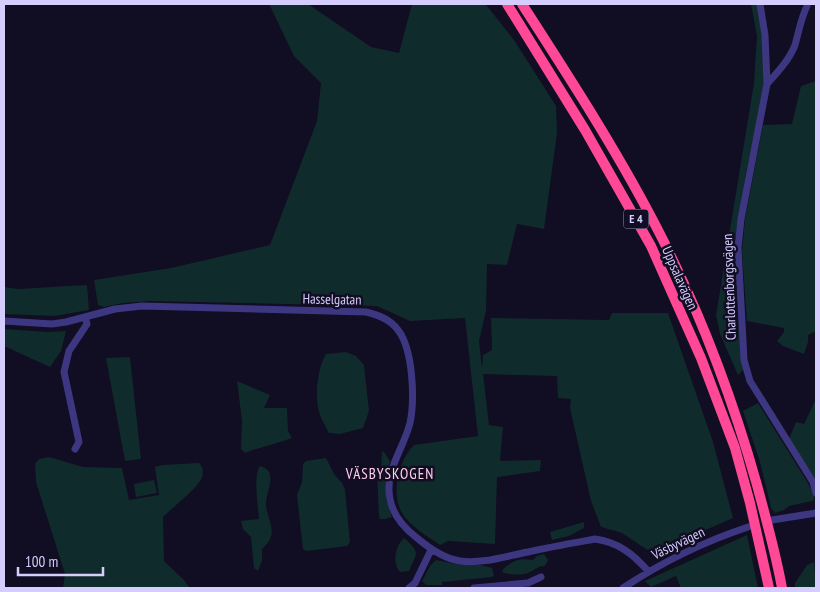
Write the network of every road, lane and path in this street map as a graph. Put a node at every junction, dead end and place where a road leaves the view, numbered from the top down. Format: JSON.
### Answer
{"nodes":[{"id":1,"x":507,"y":4,"type":"edge"},
{"id":2,"x":522,"y":4,"type":"edge"},
{"id":3,"x":760,"y":4,"type":"edge"},
{"id":4,"x":807,"y":6,"type":"dead end"},
{"id":5,"x":767,"y":84,"type":"junction"},
{"id":6,"x":86,"y":317,"type":"junction"},
{"id":7,"x":4,"y":321,"type":"edge"},
{"id":8,"x":75,"y":449,"type":"dead end"},
{"id":9,"x":816,"y":493,"type":"edge"},
{"id":10,"x":816,"y":512,"type":"edge"},
{"id":11,"x":772,"y":520,"type":"dead end"},
{"id":12,"x":748,"y":527,"type":"dead end"},
{"id":13,"x":431,"y":550,"type":"junction"},
{"id":14,"x":648,"y":571,"type":"junction"},
{"id":15,"x":541,"y":577,"type":"dead end"},
{"id":16,"x":496,"y":587,"type":"edge"},
{"id":17,"x":409,"y":588,"type":"edge"},
{"id":18,"x":474,"y":588,"type":"edge"},
{"id":19,"x":623,"y":588,"type":"edge"},
{"id":20,"x":769,"y":588,"type":"edge"},
{"id":21,"x":782,"y":588,"type":"edge"}],
"edges":[{"from":1,"to":20,"type":"highway","name":"Uppsalavägen","number":"E 4"},
{"from":2,"to":21,"type":"highway","name":"Uppsalavägen","number":"E 4"},
{"from":3,"to":5,"type":"street","name":"Charlottenborgsvägen"},
{"from":4,"to":5,"type":"street"},
{"from":5,"to":9,"type":"street","name":"Charlottenborgsvägen"},
{"from":6,"to":7,"type":"street","name":"Hasselgatan"},
{"from":6,"to":8,"type":"street"},
{"from":6,"to":13,"type":"street","name":"Hasselgatan"},
{"from":10,"to":11,"type":"street"},
{"from":12,"to":14,"type":"street","name":"Väsbyvägen"},
{"from":13,"to":14,"type":"street","name":"Hasselgatan"},
{"from":13,"to":17,"type":"street"},
{"from":14,"to":19,"type":"street","name":"Väsbyvägen"},
{"from":15,"to":16,"type":"street"},
{"from":16,"to":18,"type":"street"}]}
